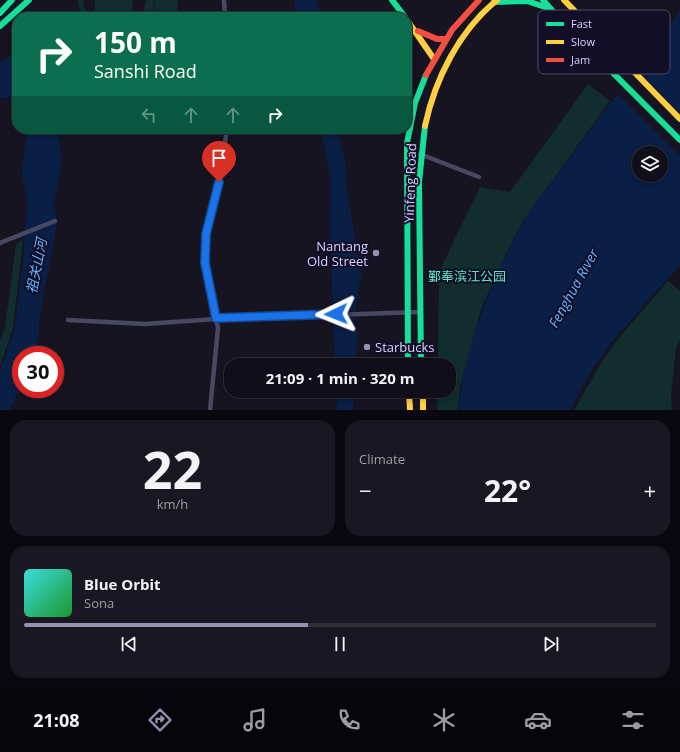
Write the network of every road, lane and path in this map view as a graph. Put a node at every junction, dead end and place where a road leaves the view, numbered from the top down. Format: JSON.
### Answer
{"nodes":[{"id":1,"x":12,"y":0,"type":"edge"},
{"id":2,"x":29,"y":0,"type":"edge"},
{"id":3,"x":224,"y":0,"type":"edge"},
{"id":4,"x":392,"y":0,"type":"edge"},
{"id":5,"x":479,"y":0,"type":"edge"},
{"id":6,"x":543,"y":0,"type":"edge"},
{"id":7,"x":564,"y":0,"type":"edge"},
{"id":8,"x":495,"y":1,"type":"edge"},
{"id":9,"x":551,"y":9,"type":"joint"},
{"id":10,"x":573,"y":10,"type":"edge"},
{"id":11,"x":0,"y":12,"type":"edge"},
{"id":12,"x":16,"y":12,"type":"edge"},
{"id":13,"x":225,"y":12,"type":"edge"},
{"id":14,"x":401,"y":12,"type":"edge"},
{"id":15,"x":12,"y":15,"type":"edge"},
{"id":16,"x":0,"y":26,"type":"edge"},
{"id":17,"x":412,"y":26,"type":"edge"},
{"id":18,"x":414,"y":29,"type":"junction"},
{"id":19,"x":446,"y":39,"type":"junction"},
{"id":20,"x":434,"y":59,"type":"junction"},
{"id":21,"x":615,"y":74,"type":"edge"},
{"id":22,"x":636,"y":74,"type":"edge"},
{"id":23,"x":680,"y":119,"type":"edge"},
{"id":24,"x":412,"y":122,"type":"edge"},
{"id":25,"x":226,"y":134,"type":"edge"},
{"id":26,"x":410,"y":134,"type":"edge"},
{"id":27,"x":680,"y":140,"type":"edge"},
{"id":28,"x":420,"y":154,"type":"junction"},
{"id":29,"x":479,"y":177,"type":"dead end"},
{"id":30,"x":55,"y":221,"type":"dead end"},
{"id":31,"x":0,"y":243,"type":"edge"},
{"id":32,"x":419,"y":312,"type":"junction"},
{"id":33,"x":406,"y":313,"type":"junction"},
{"id":34,"x":216,"y":318,"type":"junction"},
{"id":35,"x":68,"y":320,"type":"dead end"},
{"id":36,"x":408,"y":358,"type":"edge"},
{"id":37,"x":421,"y":358,"type":"edge"},
{"id":38,"x":409,"y":398,"type":"edge"},
{"id":39,"x":423,"y":398,"type":"edge"},
{"id":40,"x":210,"y":410,"type":"edge"},
{"id":41,"x":410,"y":410,"type":"edge"},
{"id":42,"x":424,"y":410,"type":"edge"}],
"edges":[{"from":1,"to":11,"type":"main road"},
{"from":2,"to":12,"type":"main road"},
{"from":3,"to":13,"type":"street"},
{"from":4,"to":14,"type":"main road"},
{"from":5,"to":19,"type":"main road","name":"Yinfeng Road"},
{"from":6,"to":9,"type":"main road"},
{"from":7,"to":10,"type":"main road"},
{"from":8,"to":9,"type":"main road"},
{"from":8,"to":28,"type":"main road","name":"Yinfeng Road"},
{"from":15,"to":16,"type":"main road"},
{"from":17,"to":18,"type":"main road"},
{"from":18,"to":19,"type":"main road"},
{"from":18,"to":20,"type":"main road"},
{"from":19,"to":20,"type":"main road","name":"Yinfeng Road"},
{"from":20,"to":24,"type":"main road","name":"Yinfeng Road"},
{"from":21,"to":27,"type":"main road"},
{"from":22,"to":23,"type":"main road"},
{"from":25,"to":34,"type":"street"},
{"from":26,"to":33,"type":"main road","name":"Yinfeng Road"},
{"from":28,"to":29,"type":"street"},
{"from":28,"to":32,"type":"main road","name":"Yinfeng Road"},
{"from":30,"to":31,"type":"street"},
{"from":32,"to":33,"type":"street"},
{"from":32,"to":37,"type":"main road","name":"Yinfeng Road"},
{"from":33,"to":34,"type":"street"},
{"from":33,"to":36,"type":"main road","name":"Yinfeng Road"},
{"from":34,"to":35,"type":"street"},
{"from":34,"to":40,"type":"street"},
{"from":38,"to":41,"type":"main road"},
{"from":39,"to":42,"type":"main road"}]}
